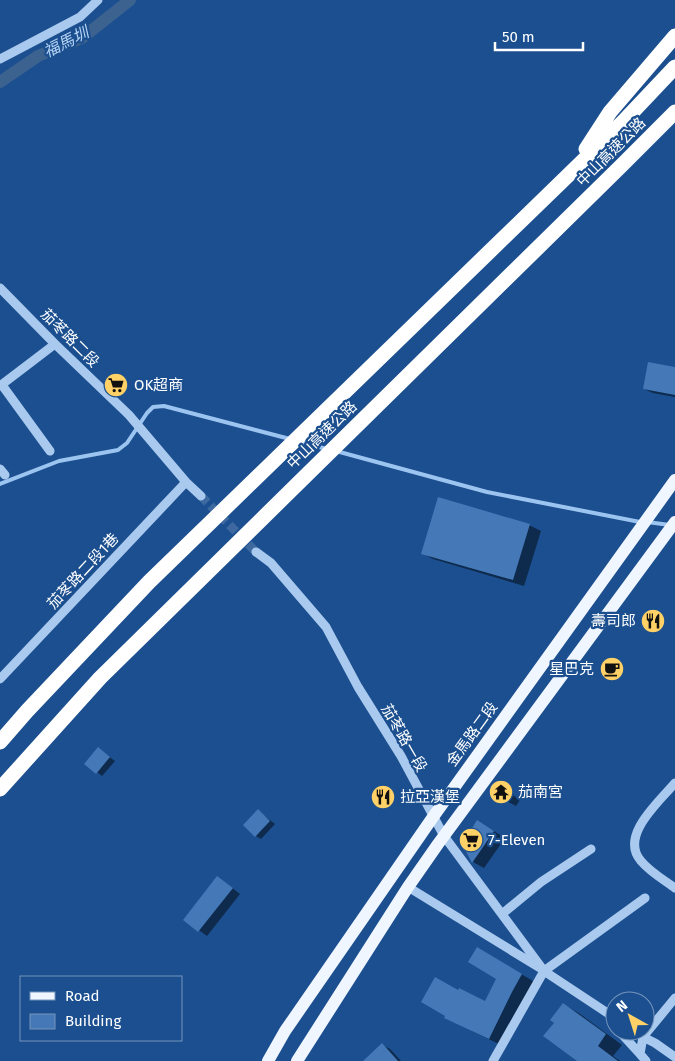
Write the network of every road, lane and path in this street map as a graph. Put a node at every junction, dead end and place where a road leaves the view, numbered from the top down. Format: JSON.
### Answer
{"nodes":[{"id":1,"x":98,"y":0,"type":"edge"},
{"id":2,"x":675,"y":36,"type":"edge"},
{"id":3,"x":0,"y":58,"type":"edge"},
{"id":4,"x":675,"y":67,"type":"edge"},
{"id":5,"x":675,"y":112,"type":"edge"},
{"id":6,"x":675,"y":118,"type":"edge"},
{"id":7,"x":654,"y":134,"type":"junction"},
{"id":8,"x":573,"y":171,"type":"junction"},
{"id":9,"x":0,"y":288,"type":"edge"},
{"id":10,"x":54,"y":344,"type":"junction"},
{"id":11,"x":1,"y":385,"type":"edge"},
{"id":12,"x":50,"y":450,"type":"dead end"},
{"id":13,"x":675,"y":480,"type":"edge"},
{"id":14,"x":186,"y":482,"type":"junction"},
{"id":15,"x":202,"y":496,"type":"tunnel mouth"},
{"id":16,"x":672,"y":526,"type":"edge"},
{"id":17,"x":256,"y":552,"type":"tunnel mouth"},
{"id":18,"x":0,"y":679,"type":"edge"},
{"id":19,"x":0,"y":742,"type":"edge"},
{"id":20,"x":675,"y":783,"type":"edge"},
{"id":21,"x":0,"y":789,"type":"edge"},
{"id":22,"x":433,"y":817,"type":"junction"},
{"id":23,"x":444,"y":836,"type":"junction"},
{"id":24,"x":591,"y":849,"type":"dead end"},
{"id":25,"x":408,"y":887,"type":"junction"},
{"id":26,"x":675,"y":888,"type":"edge"},
{"id":27,"x":645,"y":898,"type":"dead end"},
{"id":28,"x":502,"y":914,"type":"junction"},
{"id":29,"x":544,"y":971,"type":"junction"},
{"id":30,"x":675,"y":998,"type":"edge"},
{"id":31,"x":596,"y":1005,"type":"junction"},
{"id":32,"x":605,"y":1011,"type":"edge"},
{"id":33,"x":605,"y":1015,"type":"edge"},
{"id":34,"x":655,"y":1023,"type":"edge"},
{"id":35,"x":628,"y":1041,"type":"edge"},
{"id":36,"x":643,"y":1041,"type":"edge"},
{"id":37,"x":650,"y":1041,"type":"edge"},
{"id":38,"x":675,"y":1057,"type":"edge"},
{"id":39,"x":643,"y":1058,"type":"edge"},
{"id":40,"x":268,"y":1061,"type":"edge"},
{"id":41,"x":297,"y":1061,"type":"edge"},
{"id":42,"x":493,"y":1061,"type":"edge"}],
"edges":[{"from":1,"to":3,"type":"street"},
{"from":2,"to":8,"type":"highway"},
{"from":4,"to":8,"type":"highway","name":"中山高速公路"},
{"from":5,"to":7,"type":"highway","name":"中山高速公路"},
{"from":6,"to":7,"type":"highway"},
{"from":7,"to":21,"type":"highway","name":"中山高速公路"},
{"from":8,"to":19,"type":"highway","name":"中山高速公路"},
{"from":9,"to":10,"type":"street","name":"茄苳路二段"},
{"from":10,"to":11,"type":"street"},
{"from":10,"to":14,"type":"street","name":"茄苳路二段"},
{"from":11,"to":12,"type":"street"},
{"from":13,"to":22,"type":"main road","name":"金馬路二段"},
{"from":14,"to":15,"type":"street","name":"茄苳路二段"},
{"from":14,"to":18,"type":"street","name":"茄苳路二段1巷"},
{"from":16,"to":23,"type":"main road"},
{"from":17,"to":22,"type":"street","name":"茄苳路一段"},
{"from":20,"to":26,"type":"street"},
{"from":22,"to":23,"type":"street","name":"茄苳路一段"},
{"from":22,"to":40,"type":"main road","name":"金馬路二段"},
{"from":23,"to":25,"type":"main road"},
{"from":23,"to":28,"type":"street","name":"茄苳路一段"},
{"from":24,"to":28,"type":"street"},
{"from":25,"to":29,"type":"street"},
{"from":25,"to":41,"type":"main road"},
{"from":27,"to":29,"type":"street"},
{"from":28,"to":29,"type":"street","name":"茄苳路一段"},
{"from":29,"to":31,"type":"street","name":"茄苳路一段"},
{"from":29,"to":42,"type":"street"},
{"from":30,"to":34,"type":"street"},
{"from":31,"to":32,"type":"street","name":"茄苳路一段"},
{"from":31,"to":33,"type":"street"},
{"from":35,"to":39,"type":"street"},
{"from":36,"to":39,"type":"street"},
{"from":37,"to":38,"type":"street"}]}
